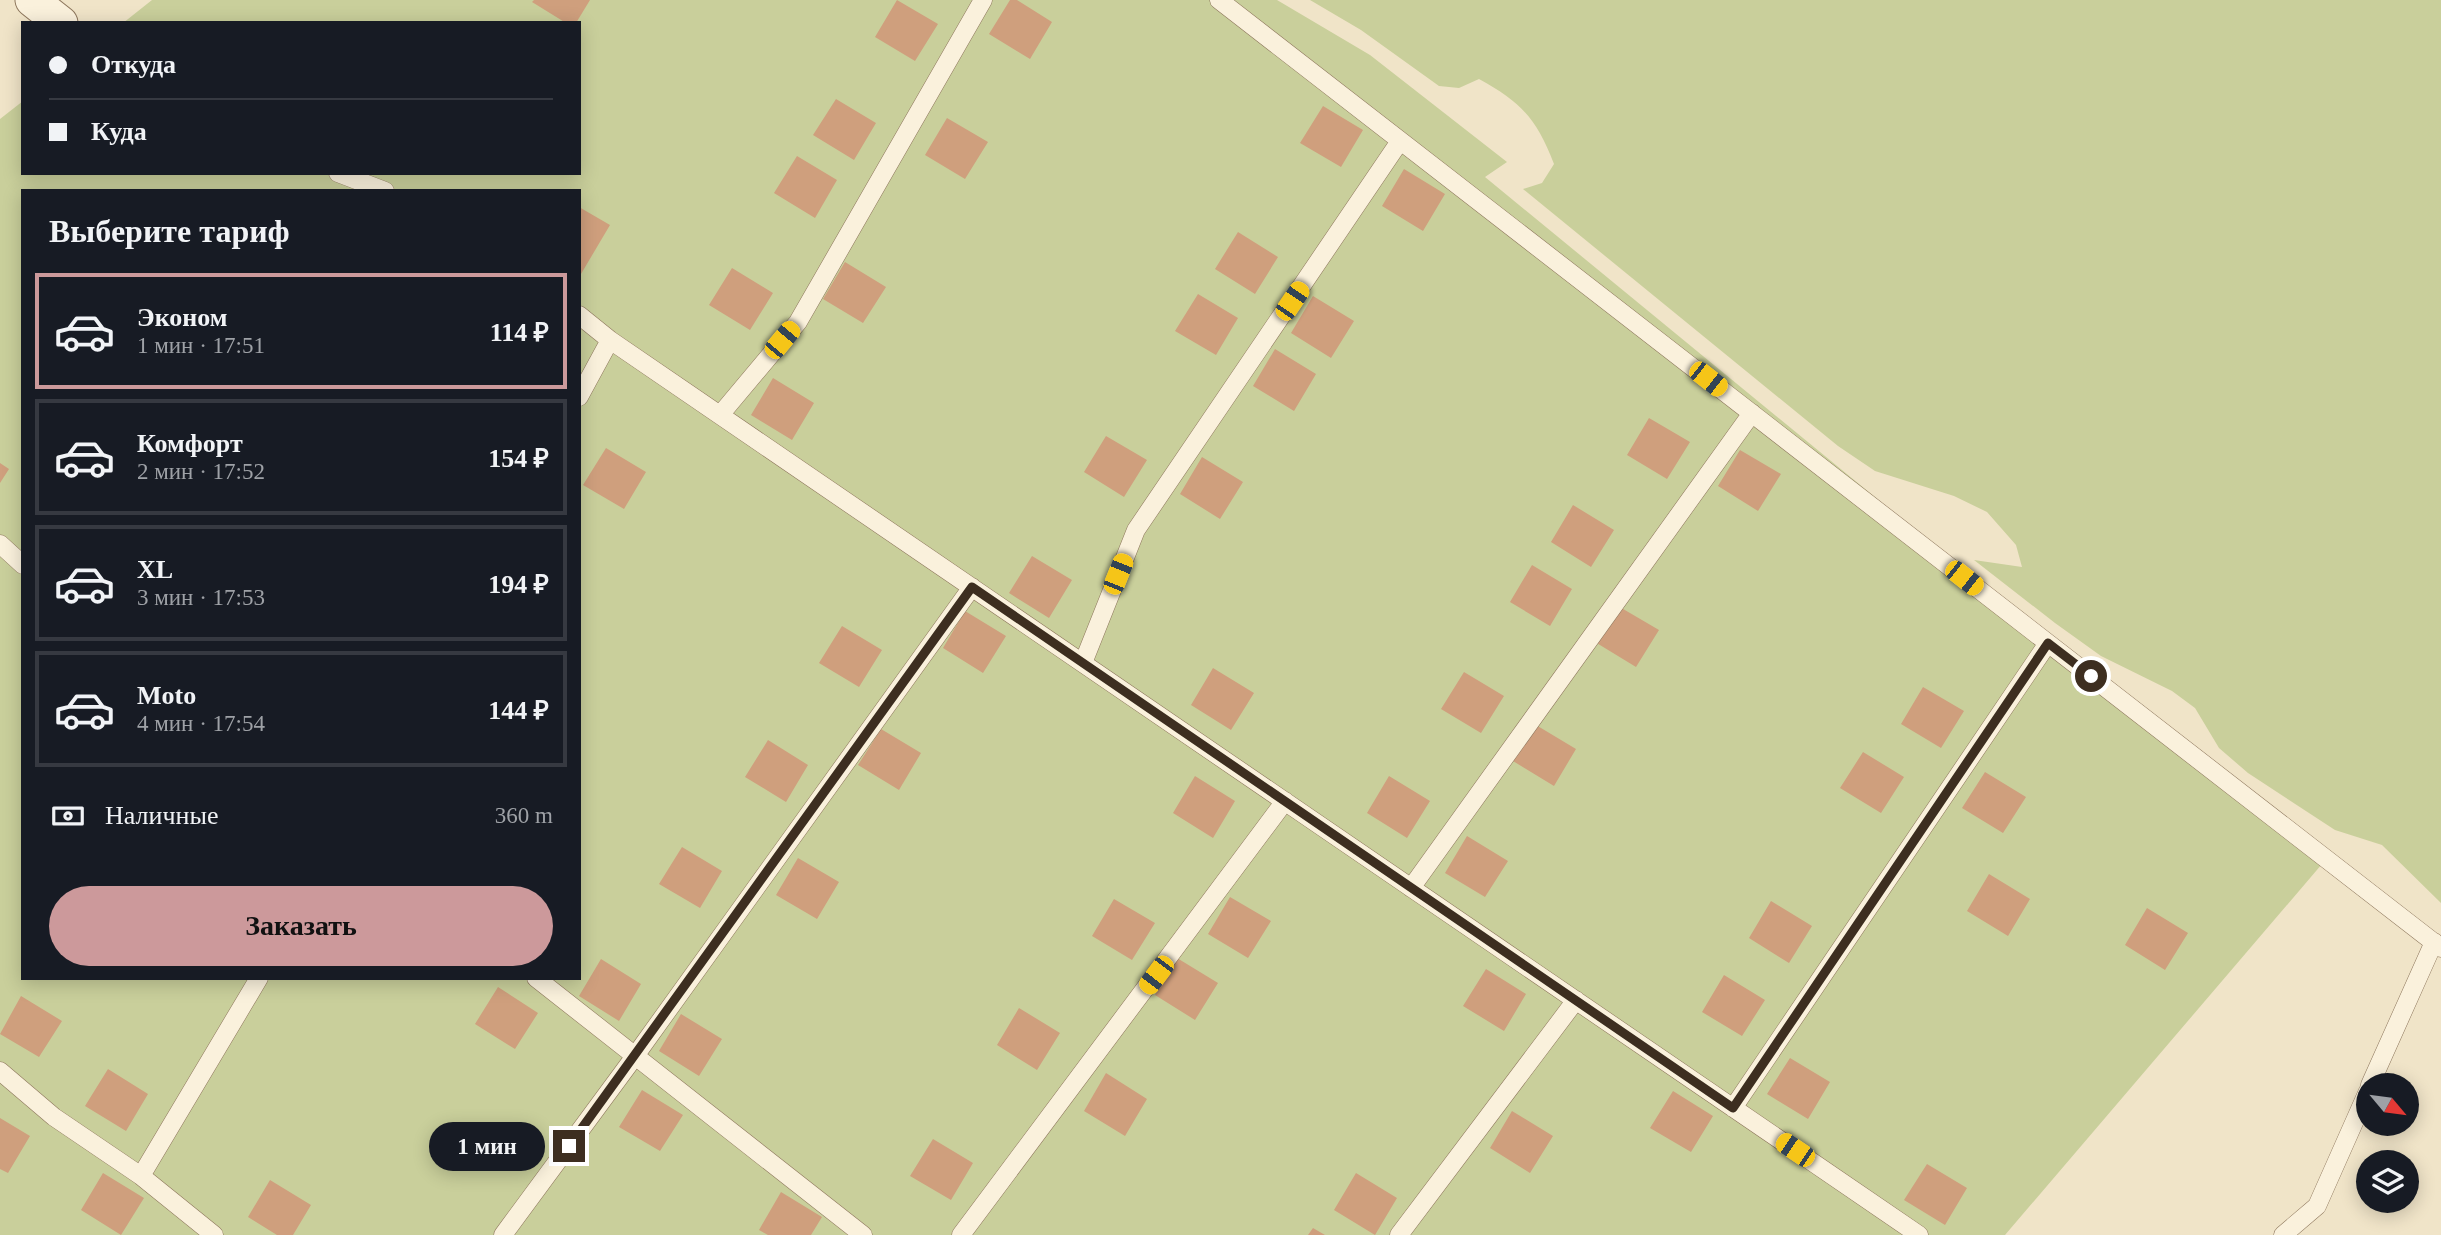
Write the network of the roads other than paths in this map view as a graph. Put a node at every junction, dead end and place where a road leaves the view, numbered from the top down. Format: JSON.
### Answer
{"nodes":[{"id":1,"x":32,"y":0,"type":"edge"},
{"id":2,"x":983,"y":0,"type":"edge"},
{"id":3,"x":1219,"y":0,"type":"edge"},
{"id":4,"x":58,"y":21,"type":"edge"},
{"id":5,"x":1401,"y":141,"type":"junction"},
{"id":6,"x":343,"y":175,"type":"edge"},
{"id":7,"x":380,"y":189,"type":"edge"},
{"id":8,"x":581,"y":317,"type":"edge"},
{"id":9,"x":610,"y":340,"type":"junction"},
{"id":10,"x":581,"y":393,"type":"edge"},
{"id":11,"x":1752,"y":413,"type":"junction"},
{"id":12,"x":720,"y":415,"type":"junction"},
{"id":13,"x":0,"y":544,"type":"edge"},
{"id":14,"x":21,"y":563,"type":"edge"},
{"id":15,"x":972,"y":587,"type":"junction"},
{"id":16,"x":2048,"y":643,"type":"junction"},
{"id":17,"x":1083,"y":663,"type":"junction"},
{"id":18,"x":1285,"y":802,"type":"junction"},
{"id":19,"x":1411,"y":888,"type":"junction"},
{"id":20,"x":2437,"y":945,"type":"edge"},
{"id":21,"x":257,"y":980,"type":"edge"},
{"id":22,"x":539,"y":980,"type":"edge"},
{"id":23,"x":1576,"y":1000,"type":"junction"},
{"id":24,"x":635,"y":1056,"type":"junction"},
{"id":25,"x":0,"y":1071,"type":"edge"},
{"id":26,"x":2376,"y":1073,"type":"edge"},
{"id":27,"x":1733,"y":1108,"type":"junction"},
{"id":28,"x":2356,"y":1118,"type":"edge"},
{"id":29,"x":141,"y":1176,"type":"junction"},
{"id":30,"x":214,"y":1235,"type":"edge"},
{"id":31,"x":503,"y":1235,"type":"edge"},
{"id":32,"x":863,"y":1235,"type":"edge"},
{"id":33,"x":961,"y":1235,"type":"edge"},
{"id":34,"x":1399,"y":1235,"type":"edge"},
{"id":35,"x":1919,"y":1235,"type":"edge"},
{"id":36,"x":2283,"y":1235,"type":"edge"}],
"edges":[{"from":1,"to":4,"type":"street"},
{"from":2,"to":12,"type":"lane"},
{"from":3,"to":5,"type":"lane"},
{"from":5,"to":11,"type":"lane"},
{"from":5,"to":17,"type":"lane"},
{"from":6,"to":7,"type":"lane"},
{"from":8,"to":9,"type":"lane"},
{"from":9,"to":10,"type":"lane"},
{"from":9,"to":12,"type":"lane"},
{"from":11,"to":16,"type":"lane"},
{"from":11,"to":19,"type":"lane"},
{"from":12,"to":15,"type":"lane"},
{"from":13,"to":14,"type":"lane"},
{"from":15,"to":17,"type":"lane"},
{"from":15,"to":24,"type":"lane"},
{"from":16,"to":20,"type":"lane"},
{"from":16,"to":27,"type":"lane"},
{"from":17,"to":18,"type":"lane"},
{"from":18,"to":19,"type":"lane"},
{"from":18,"to":33,"type":"lane"},
{"from":19,"to":23,"type":"lane"},
{"from":20,"to":26,"type":"lane"},
{"from":21,"to":29,"type":"lane"},
{"from":22,"to":24,"type":"lane"},
{"from":23,"to":27,"type":"lane"},
{"from":23,"to":34,"type":"lane"},
{"from":24,"to":31,"type":"lane"},
{"from":24,"to":32,"type":"lane"},
{"from":25,"to":29,"type":"lane"},
{"from":27,"to":35,"type":"lane"},
{"from":28,"to":36,"type":"lane"},
{"from":29,"to":30,"type":"lane"}]}
